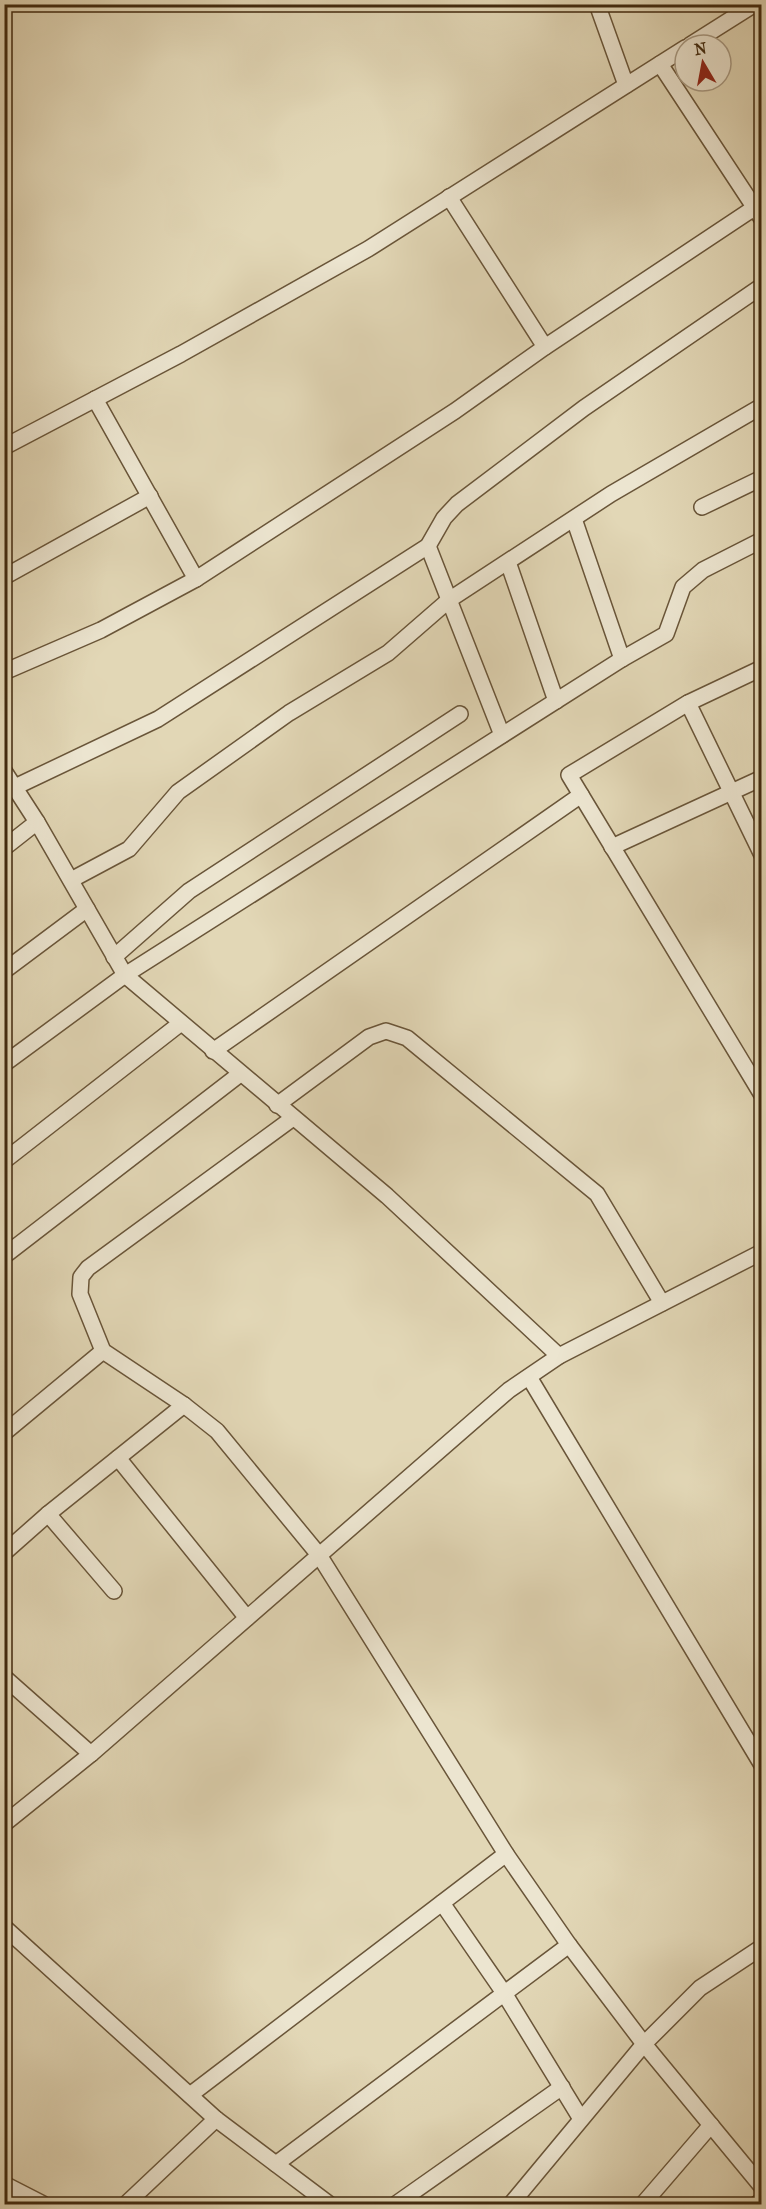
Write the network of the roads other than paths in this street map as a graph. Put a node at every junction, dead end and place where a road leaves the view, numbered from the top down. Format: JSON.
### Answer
{"nodes":[{"id":1,"x":597,"y":4,"type":"edge"},
{"id":2,"x":754,"y":4,"type":"edge"},
{"id":3,"x":709,"y":33,"type":"edge"},
{"id":4,"x":673,"y":56,"type":"edge"},
{"id":5,"x":660,"y":64,"type":"junction"},
{"id":6,"x":626,"y":86,"type":"junction"},
{"id":7,"x":449,"y":197,"type":"junction"},
{"id":8,"x":758,"y":213,"type":"edge"},
{"id":9,"x":762,"y":286,"type":"edge"},
{"id":10,"x":545,"y":347,"type":"junction"},
{"id":11,"x":95,"y":399,"type":"junction"},
{"id":12,"x":762,"y":406,"type":"edge"},
{"id":13,"x":4,"y":447,"type":"edge"},
{"id":14,"x":762,"y":478,"type":"edge"},
{"id":15,"x":150,"y":496,"type":"junction"},
{"id":16,"x":702,"y":507,"type":"dead end"},
{"id":17,"x":573,"y":519,"type":"junction"},
{"id":18,"x":762,"y":540,"type":"edge"},
{"id":19,"x":428,"y":546,"type":"junction"},
{"id":20,"x":508,"y":562,"type":"junction"},
{"id":21,"x":4,"y":577,"type":"edge"},
{"id":22,"x":196,"y":579,"type":"junction"},
{"id":23,"x":449,"y":600,"type":"junction"},
{"id":24,"x":622,"y":659,"type":"junction"},
{"id":25,"x":762,"y":668,"type":"edge"},
{"id":26,"x":4,"y":672,"type":"edge"},
{"id":27,"x":556,"y":701,"type":"junction"},
{"id":28,"x":688,"y":703,"type":"junction"},
{"id":29,"x":460,"y":714,"type":"dead end"},
{"id":30,"x":502,"y":735,"type":"junction"},
{"id":31,"x":4,"y":771,"type":"edge"},
{"id":32,"x":762,"y":778,"type":"edge"},
{"id":33,"x":15,"y":787,"type":"junction"},
{"id":34,"x":731,"y":793,"type":"junction"},
{"id":35,"x":581,"y":795,"type":"junction"},
{"id":36,"x":37,"y":822,"type":"junction"},
{"id":37,"x":612,"y":847,"type":"junction"},
{"id":38,"x":4,"y":848,"type":"edge"},
{"id":39,"x":762,"y":855,"type":"edge"},
{"id":40,"x":70,"y":880,"type":"junction"},
{"id":41,"x":87,"y":909,"type":"junction"},
{"id":42,"x":114,"y":957,"type":"junction"},
{"id":43,"x":4,"y":971,"type":"edge"},
{"id":44,"x":125,"y":975,"type":"junction"},
{"id":45,"x":181,"y":1023,"type":"junction"},
{"id":46,"x":213,"y":1051,"type":"junction"},
{"id":47,"x":4,"y":1064,"type":"edge"},
{"id":48,"x":240,"y":1074,"type":"junction"},
{"id":49,"x":762,"y":1095,"type":"edge"},
{"id":50,"x":278,"y":1105,"type":"junction"},
{"id":51,"x":293,"y":1118,"type":"junction"},
{"id":52,"x":4,"y":1161,"type":"edge"},
{"id":53,"x":762,"y":1252,"type":"edge"},
{"id":54,"x":4,"y":1256,"type":"edge"},
{"id":55,"x":662,"y":1303,"type":"junction"},
{"id":56,"x":103,"y":1351,"type":"junction"},
{"id":57,"x":559,"y":1356,"type":"junction"},
{"id":58,"x":529,"y":1377,"type":"junction"},
{"id":59,"x":184,"y":1405,"type":"junction"},
{"id":60,"x":8,"y":1423,"type":"edge"},
{"id":61,"x":118,"y":1458,"type":"junction"},
{"id":62,"x":48,"y":1514,"type":"junction"},
{"id":63,"x":4,"y":1553,"type":"edge"},
{"id":64,"x":320,"y":1555,"type":"junction"},
{"id":65,"x":114,"y":1591,"type":"dead end"},
{"id":66,"x":247,"y":1618,"type":"junction"},
{"id":67,"x":4,"y":1677,"type":"edge"},
{"id":68,"x":91,"y":1754,"type":"junction"},
{"id":69,"x":762,"y":1765,"type":"edge"},
{"id":70,"x":4,"y":1824,"type":"edge"},
{"id":71,"x":506,"y":1854,"type":"junction"},
{"id":72,"x":442,"y":1903,"type":"junction"},
{"id":73,"x":4,"y":1927,"type":"edge"},
{"id":74,"x":569,"y":1945,"type":"junction"},
{"id":75,"x":762,"y":1947,"type":"edge"},
{"id":76,"x":504,"y":1993,"type":"junction"},
{"id":77,"x":644,"y":2044,"type":"junction"},
{"id":78,"x":561,"y":2086,"type":"junction"},
{"id":79,"x":190,"y":2095,"type":"junction"},
{"id":80,"x":216,"y":2119,"type":"junction"},
{"id":81,"x":581,"y":2119,"type":"junction"},
{"id":82,"x":711,"y":2125,"type":"junction"},
{"id":83,"x":276,"y":2164,"type":"junction"},
{"id":84,"x":4,"y":2184,"type":"edge"},
{"id":85,"x":762,"y":2187,"type":"edge"},
{"id":86,"x":19,"y":2199,"type":"edge"},
{"id":87,"x":762,"y":2200,"type":"edge"},
{"id":88,"x":43,"y":2205,"type":"edge"},
{"id":89,"x":126,"y":2205,"type":"edge"},
{"id":90,"x":329,"y":2205,"type":"edge"},
{"id":91,"x":396,"y":2205,"type":"edge"},
{"id":92,"x":511,"y":2205,"type":"edge"},
{"id":93,"x":643,"y":2205,"type":"edge"},
{"id":94,"x":757,"y":2205,"type":"edge"}],
"edges":[{"from":1,"to":6,"type":"street"},
{"from":2,"to":3,"type":"street"},
{"from":4,"to":5,"type":"street"},
{"from":5,"to":6,"type":"street"},
{"from":5,"to":8,"type":"street"},
{"from":6,"to":7,"type":"street"},
{"from":7,"to":10,"type":"street"},
{"from":7,"to":11,"type":"street"},
{"from":8,"to":10,"type":"street"},
{"from":9,"to":19,"type":"street"},
{"from":10,"to":22,"type":"street"},
{"from":11,"to":13,"type":"street"},
{"from":11,"to":15,"type":"street"},
{"from":12,"to":17,"type":"street"},
{"from":14,"to":16,"type":"street"},
{"from":15,"to":21,"type":"street"},
{"from":15,"to":22,"type":"street"},
{"from":17,"to":20,"type":"street"},
{"from":17,"to":24,"type":"street"},
{"from":18,"to":24,"type":"street"},
{"from":19,"to":23,"type":"street"},
{"from":19,"to":33,"type":"street"},
{"from":20,"to":23,"type":"street"},
{"from":20,"to":27,"type":"street"},
{"from":22,"to":26,"type":"street"},
{"from":23,"to":30,"type":"street"},
{"from":23,"to":40,"type":"street"},
{"from":24,"to":27,"type":"street"},
{"from":25,"to":28,"type":"street"},
{"from":27,"to":30,"type":"street"},
{"from":28,"to":34,"type":"street"},
{"from":28,"to":35,"type":"street"},
{"from":29,"to":42,"type":"street"},
{"from":30,"to":44,"type":"street"},
{"from":31,"to":33,"type":"street"},
{"from":32,"to":34,"type":"street"},
{"from":33,"to":36,"type":"street"},
{"from":34,"to":37,"type":"street"},
{"from":34,"to":39,"type":"street"},
{"from":35,"to":37,"type":"street"},
{"from":35,"to":46,"type":"street"},
{"from":36,"to":38,"type":"street"},
{"from":36,"to":40,"type":"street"},
{"from":37,"to":49,"type":"street"},
{"from":40,"to":41,"type":"street"},
{"from":41,"to":42,"type":"street"},
{"from":41,"to":43,"type":"street"},
{"from":42,"to":44,"type":"street"},
{"from":44,"to":45,"type":"street"},
{"from":44,"to":47,"type":"street"},
{"from":45,"to":46,"type":"street"},
{"from":45,"to":52,"type":"street"},
{"from":46,"to":48,"type":"street"},
{"from":48,"to":50,"type":"street"},
{"from":48,"to":54,"type":"street"},
{"from":50,"to":51,"type":"street"},
{"from":50,"to":55,"type":"street"},
{"from":51,"to":56,"type":"street"},
{"from":51,"to":57,"type":"street"},
{"from":53,"to":55,"type":"street"},
{"from":55,"to":57,"type":"street"},
{"from":56,"to":59,"type":"street"},
{"from":56,"to":60,"type":"street"},
{"from":57,"to":58,"type":"street"},
{"from":58,"to":64,"type":"street"},
{"from":58,"to":69,"type":"street"},
{"from":59,"to":61,"type":"street"},
{"from":59,"to":64,"type":"street"},
{"from":61,"to":62,"type":"street"},
{"from":61,"to":66,"type":"street"},
{"from":62,"to":63,"type":"street"},
{"from":62,"to":65,"type":"street"},
{"from":64,"to":66,"type":"street"},
{"from":64,"to":71,"type":"street"},
{"from":66,"to":68,"type":"street"},
{"from":67,"to":68,"type":"street"},
{"from":68,"to":70,"type":"street"},
{"from":71,"to":72,"type":"street"},
{"from":71,"to":74,"type":"street"},
{"from":72,"to":76,"type":"street"},
{"from":72,"to":79,"type":"street"},
{"from":73,"to":79,"type":"street"},
{"from":74,"to":76,"type":"street"},
{"from":74,"to":77,"type":"street"},
{"from":75,"to":77,"type":"street"},
{"from":76,"to":78,"type":"street"},
{"from":76,"to":83,"type":"street"},
{"from":77,"to":81,"type":"street"},
{"from":77,"to":82,"type":"street"},
{"from":78,"to":81,"type":"street"},
{"from":78,"to":91,"type":"street"},
{"from":79,"to":80,"type":"street"},
{"from":80,"to":83,"type":"street"},
{"from":80,"to":89,"type":"street"},
{"from":81,"to":92,"type":"street"},
{"from":82,"to":85,"type":"street"},
{"from":82,"to":93,"type":"street"},
{"from":83,"to":90,"type":"street"},
{"from":84,"to":86,"type":"street"},
{"from":86,"to":88,"type":"street"},
{"from":87,"to":94,"type":"street"}]}
